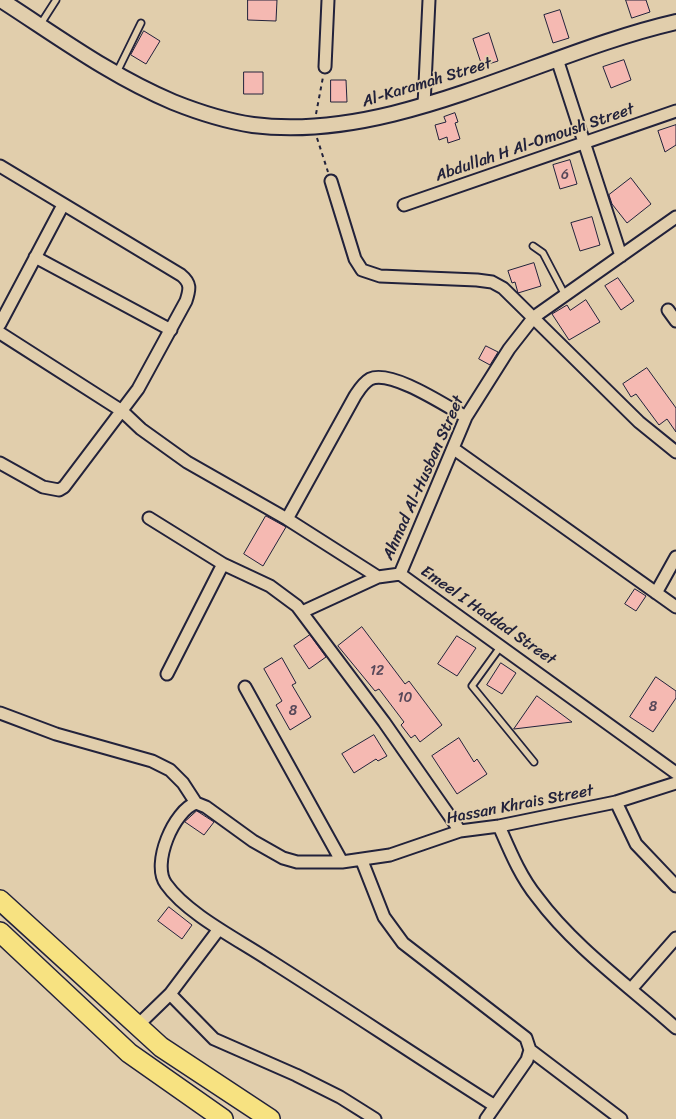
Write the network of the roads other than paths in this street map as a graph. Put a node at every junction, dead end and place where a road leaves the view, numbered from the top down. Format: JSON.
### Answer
{"nodes":[{"id":1,"x":1,"y":0,"type":"edge"},
{"id":2,"x":56,"y":0,"type":"edge"},
{"id":3,"x":328,"y":0,"type":"edge"},
{"id":4,"x":429,"y":0,"type":"edge"},
{"id":5,"x":676,"y":22,"type":"edge"},
{"id":6,"x":141,"y":23,"type":"dead end"},
{"id":7,"x":40,"y":25,"type":"junction"},
{"id":8,"x":557,"y":59,"type":"junction"},
{"id":9,"x":325,"y":67,"type":"road end"},
{"id":10,"x":116,"y":74,"type":"junction"},
{"id":11,"x":424,"y":105,"type":"junction"},
{"id":12,"x":676,"y":111,"type":"edge"},
{"id":13,"x":584,"y":143,"type":"junction"},
{"id":14,"x":0,"y":166,"type":"edge"},
{"id":15,"x":331,"y":181,"type":"road end"},
{"id":16,"x":404,"y":204,"type":"dead end"},
{"id":17,"x":63,"y":205,"type":"junction"},
{"id":18,"x":676,"y":217,"type":"edge"},
{"id":19,"x":533,"y":246,"type":"dead end"},
{"id":20,"x":621,"y":256,"type":"junction"},
{"id":21,"x":35,"y":257,"type":"junction"},
{"id":22,"x":565,"y":295,"type":"junction"},
{"id":23,"x":668,"y":310,"type":"dead end"},
{"id":24,"x":534,"y":317,"type":"junction"},
{"id":25,"x":676,"y":322,"type":"edge"},
{"id":26,"x":0,"y":324,"type":"edge"},
{"id":27,"x":170,"y":330,"type":"junction"},
{"id":28,"x":0,"y":333,"type":"edge"},
{"id":29,"x":122,"y":411,"type":"junction"},
{"id":30,"x":466,"y":417,"type":"junction"},
{"id":31,"x":454,"y":449,"type":"junction"},
{"id":32,"x":676,"y":452,"type":"edge"},
{"id":33,"x":0,"y":463,"type":"edge"},
{"id":34,"x":150,"y":518,"type":"dead end"},
{"id":35,"x":287,"y":519,"type":"junction"},
{"id":36,"x":676,"y":557,"type":"edge"},
{"id":37,"x":224,"y":564,"type":"junction"},
{"id":38,"x":400,"y":574,"type":"junction"},
{"id":39,"x":378,"y":576,"type":"junction"},
{"id":40,"x":656,"y":593,"type":"junction"},
{"id":41,"x":676,"y":607,"type":"edge"},
{"id":42,"x":302,"y":612,"type":"junction"},
{"id":43,"x":501,"y":646,"type":"junction"},
{"id":44,"x":167,"y":674,"type":"dead end"},
{"id":45,"x":245,"y":686,"type":"dead end"},
{"id":46,"x":0,"y":713,"type":"edge"},
{"id":47,"x":534,"y":762,"type":"dead end"},
{"id":48,"x":676,"y":773,"type":"edge"},
{"id":49,"x":676,"y":783,"type":"edge"},
{"id":50,"x":616,"y":802,"type":"junction"},
{"id":51,"x":201,"y":805,"type":"junction"},
{"id":52,"x":499,"y":826,"type":"junction"},
{"id":53,"x":460,"y":831,"type":"junction"},
{"id":54,"x":362,"y":861,"type":"junction"},
{"id":55,"x":342,"y":862,"type":"junction"},
{"id":56,"x":676,"y":886,"type":"edge"},
{"id":57,"x":0,"y":900,"type":"edge"},
{"id":58,"x":219,"y":930,"type":"junction"},
{"id":59,"x":0,"y":932,"type":"edge"},
{"id":60,"x":676,"y":938,"type":"edge"},
{"id":61,"x":632,"y":988,"type":"junction"},
{"id":62,"x":170,"y":994,"type":"junction"},
{"id":63,"x":137,"y":1026,"type":"junction"},
{"id":64,"x":676,"y":1028,"type":"edge"},
{"id":65,"x":530,"y":1050,"type":"junction"},
{"id":66,"x":495,"y":1106,"type":"junction"},
{"id":67,"x":223,"y":1119,"type":"edge"},
{"id":68,"x":270,"y":1119,"type":"edge"},
{"id":69,"x":375,"y":1119,"type":"edge"},
{"id":70,"x":486,"y":1119,"type":"edge"},
{"id":71,"x":621,"y":1119,"type":"edge"}],
"edges":[{"from":1,"to":7,"type":"street","name":"Al-Karamah Street"},
{"from":2,"to":7,"type":"lane"},
{"from":3,"to":9,"type":"street"},
{"from":4,"to":11,"type":"street"},
{"from":5,"to":8,"type":"street","name":"Al-Karamah Street"},
{"from":6,"to":10,"type":"lane"},
{"from":7,"to":10,"type":"street","name":"Al-Karamah Street"},
{"from":8,"to":11,"type":"street","name":"Al-Karamah Street"},
{"from":8,"to":13,"type":"street"},
{"from":10,"to":11,"type":"street","name":"Al-Karamah Street"},
{"from":12,"to":13,"type":"street","name":"Abdullah H Al-Omoush Street"},
{"from":13,"to":16,"type":"street","name":"Abdullah H Al-Omoush Street"},
{"from":13,"to":20,"type":"street"},
{"from":14,"to":17,"type":"street"},
{"from":15,"to":24,"type":"street"},
{"from":17,"to":21,"type":"street"},
{"from":17,"to":27,"type":"street"},
{"from":18,"to":20,"type":"street","name":"Ahmad Al-Husban Street"},
{"from":19,"to":22,"type":"lane"},
{"from":20,"to":22,"type":"street","name":"Ahmad Al-Husban Street"},
{"from":21,"to":26,"type":"street"},
{"from":21,"to":27,"type":"street"},
{"from":22,"to":24,"type":"street","name":"Ahmad Al-Husban Street"},
{"from":23,"to":25,"type":"street"},
{"from":24,"to":30,"type":"street","name":"Ahmad Al-Husban Street"},
{"from":24,"to":32,"type":"street"},
{"from":27,"to":29,"type":"street"},
{"from":28,"to":29,"type":"street"},
{"from":29,"to":33,"type":"street"},
{"from":29,"to":35,"type":"street"},
{"from":30,"to":31,"type":"street","name":"Ahmad Al-Husban Street"},
{"from":30,"to":35,"type":"street"},
{"from":31,"to":38,"type":"street","name":"Ahmad Al-Husban Street"},
{"from":31,"to":40,"type":"street"},
{"from":34,"to":37,"type":"street"},
{"from":35,"to":39,"type":"street"},
{"from":36,"to":40,"type":"street"},
{"from":37,"to":42,"type":"street"},
{"from":37,"to":44,"type":"street"},
{"from":38,"to":39,"type":"street","name":"Emeel I Haddad Street"},
{"from":38,"to":43,"type":"street","name":"Emeel I Haddad Street"},
{"from":39,"to":42,"type":"street"},
{"from":40,"to":41,"type":"street"},
{"from":42,"to":53,"type":"street"},
{"from":43,"to":47,"type":"lane"},
{"from":43,"to":48,"type":"street","name":"Emeel I Haddad Street"},
{"from":45,"to":55,"type":"street"},
{"from":46,"to":51,"type":"street"},
{"from":49,"to":50,"type":"street","name":"Hassan Khrais Street"},
{"from":50,"to":52,"type":"street","name":"Hassan Khrais Street"},
{"from":50,"to":56,"type":"street"},
{"from":51,"to":55,"type":"street","name":"Hassan Khrais Street"},
{"from":51,"to":58,"type":"street"},
{"from":52,"to":53,"type":"street","name":"Hassan Khrais Street"},
{"from":52,"to":61,"type":"street"},
{"from":53,"to":54,"type":"street","name":"Hassan Khrais Street"},
{"from":54,"to":55,"type":"street","name":"Hassan Khrais Street"},
{"from":54,"to":65,"type":"street"},
{"from":57,"to":63,"type":"highway"},
{"from":58,"to":62,"type":"street"},
{"from":58,"to":66,"type":"street"},
{"from":59,"to":67,"type":"highway"},
{"from":60,"to":61,"type":"street"},
{"from":61,"to":64,"type":"street"},
{"from":62,"to":63,"type":"street"},
{"from":62,"to":69,"type":"street"},
{"from":63,"to":68,"type":"highway"},
{"from":65,"to":66,"type":"street"},
{"from":65,"to":71,"type":"street"},
{"from":66,"to":70,"type":"street"}]}
